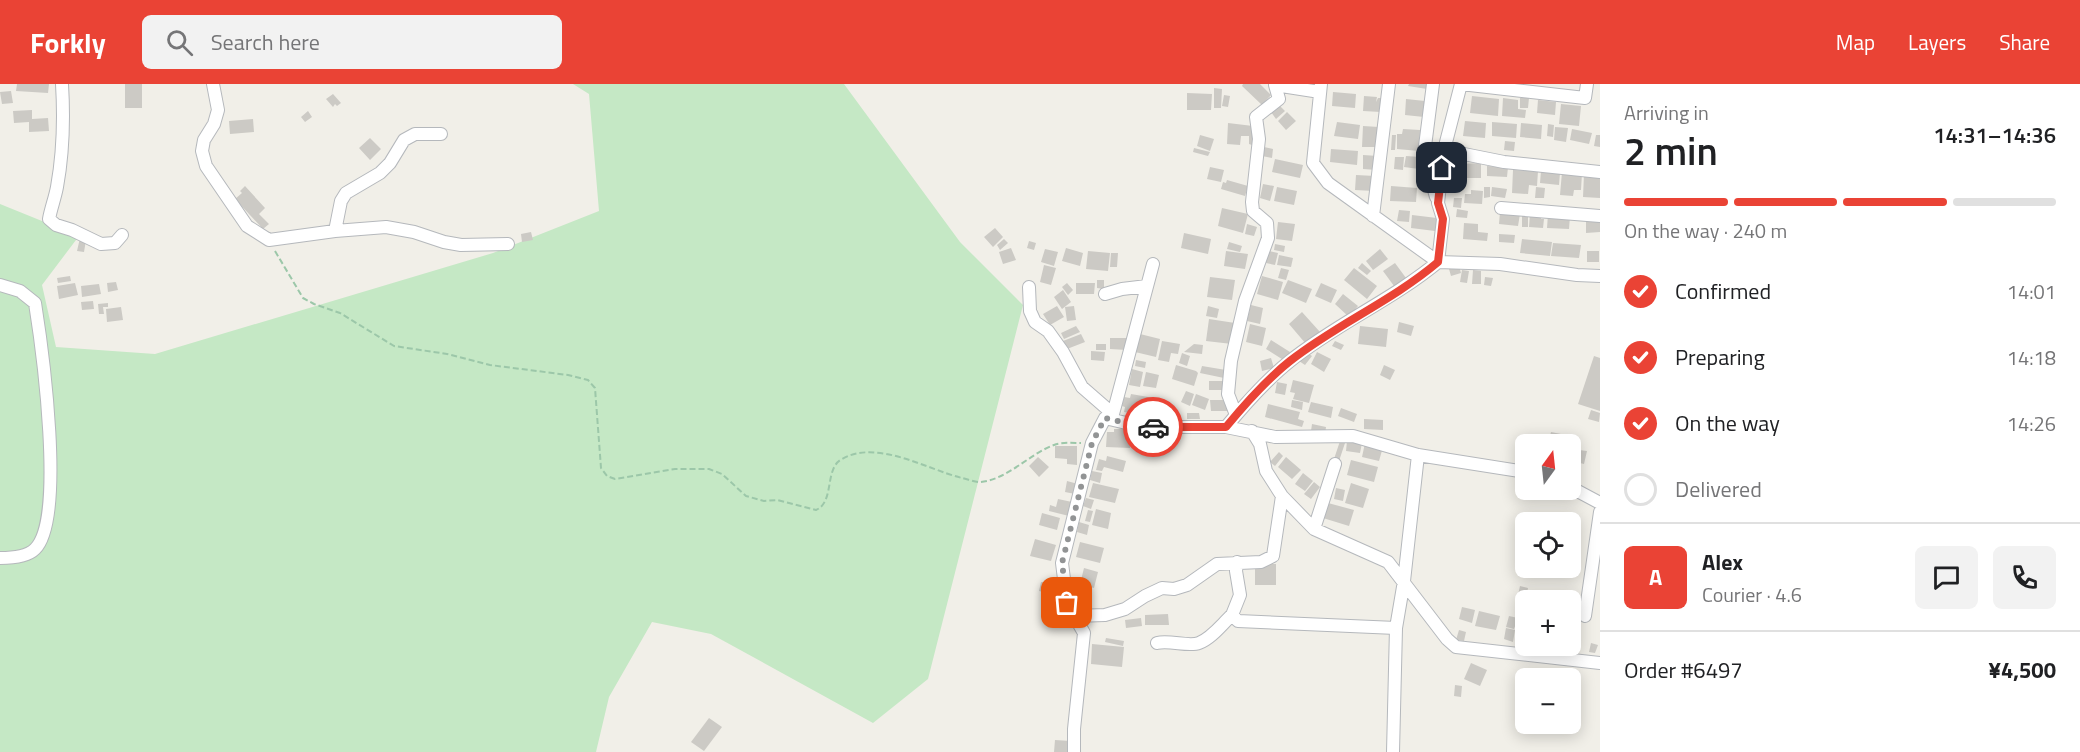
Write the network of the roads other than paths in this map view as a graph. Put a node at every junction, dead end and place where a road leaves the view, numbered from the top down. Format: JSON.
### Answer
{"nodes":[{"id":1,"x":62,"y":84,"type":"edge"},
{"id":2,"x":213,"y":84,"type":"edge"},
{"id":3,"x":1389,"y":84,"type":"edge"},
{"id":4,"x":1433,"y":84,"type":"edge"},
{"id":5,"x":1461,"y":84,"type":"edge"},
{"id":6,"x":1587,"y":84,"type":"edge"},
{"id":7,"x":1275,"y":85,"type":"edge"},
{"id":8,"x":1320,"y":88,"type":"edge"},
{"id":9,"x":441,"y":134,"type":"dead end"},
{"id":10,"x":1444,"y":150,"type":"junction"},
{"id":11,"x":1600,"y":172,"type":"edge"},
{"id":12,"x":1438,"y":203,"type":"junction"},
{"id":13,"x":1501,"y":208,"type":"dead end"},
{"id":14,"x":1373,"y":216,"type":"junction"},
{"id":15,"x":1600,"y":216,"type":"edge"},
{"id":16,"x":335,"y":231,"type":"junction"},
{"id":17,"x":122,"y":235,"type":"dead end"},
{"id":18,"x":508,"y":244,"type":"dead end"},
{"id":19,"x":1438,"y":262,"type":"junction"},
{"id":20,"x":1153,"y":264,"type":"dead end"},
{"id":21,"x":1600,"y":276,"type":"edge"},
{"id":22,"x":0,"y":285,"type":"edge"},
{"id":23,"x":1147,"y":286,"type":"junction"},
{"id":24,"x":1029,"y":288,"type":"dead end"},
{"id":25,"x":1105,"y":294,"type":"dead end"},
{"id":26,"x":1236,"y":415,"type":"junction"},
{"id":27,"x":1109,"y":416,"type":"junction"},
{"id":28,"x":1226,"y":427,"type":"junction"},
{"id":29,"x":1252,"y":431,"type":"junction"},
{"id":30,"x":1418,"y":455,"type":"junction"},
{"id":31,"x":1335,"y":464,"type":"dead end"},
{"id":32,"x":1515,"y":470,"type":"edge"},
{"id":33,"x":1581,"y":493,"type":"edge"},
{"id":34,"x":1282,"y":496,"type":"junction"},
{"id":35,"x":1600,"y":503,"type":"edge"},
{"id":36,"x":1600,"y":512,"type":"edge"},
{"id":37,"x":1314,"y":529,"type":"junction"},
{"id":38,"x":0,"y":558,"type":"edge"},
{"id":39,"x":1237,"y":562,"type":"junction"},
{"id":40,"x":1404,"y":581,"type":"junction"},
{"id":41,"x":1232,"y":615,"type":"junction"},
{"id":42,"x":1074,"y":616,"type":"junction"},
{"id":43,"x":1585,"y":616,"type":"dead end"},
{"id":44,"x":1396,"y":628,"type":"junction"},
{"id":45,"x":1156,"y":643,"type":"dead end"},
{"id":46,"x":1600,"y":663,"type":"edge"},
{"id":47,"x":1074,"y":752,"type":"edge"},
{"id":48,"x":1393,"y":752,"type":"edge"}],
"edges":[{"from":1,"to":17,"type":"street"},
{"from":2,"to":16,"type":"street"},
{"from":3,"to":14,"type":"street"},
{"from":4,"to":12,"type":"street"},
{"from":5,"to":6,"type":"street"},
{"from":5,"to":10,"type":"street"},
{"from":7,"to":8,"type":"street"},
{"from":7,"to":26,"type":"street"},
{"from":8,"to":14,"type":"street"},
{"from":9,"to":16,"type":"street"},
{"from":10,"to":11,"type":"street"},
{"from":10,"to":12,"type":"street"},
{"from":12,"to":19,"type":"street"},
{"from":13,"to":15,"type":"street"},
{"from":14,"to":19,"type":"street"},
{"from":16,"to":18,"type":"street"},
{"from":19,"to":21,"type":"street"},
{"from":19,"to":26,"type":"street"},
{"from":20,"to":23,"type":"street"},
{"from":22,"to":38,"type":"street"},
{"from":23,"to":25,"type":"street"},
{"from":23,"to":27,"type":"street"},
{"from":24,"to":27,"type":"street"},
{"from":26,"to":28,"type":"street"},
{"from":27,"to":28,"type":"street"},
{"from":27,"to":42,"type":"street"},
{"from":28,"to":29,"type":"street"},
{"from":29,"to":30,"type":"street"},
{"from":29,"to":34,"type":"street"},
{"from":30,"to":32,"type":"street"},
{"from":30,"to":40,"type":"street"},
{"from":31,"to":37,"type":"street"},
{"from":33,"to":35,"type":"street"},
{"from":34,"to":37,"type":"street"},
{"from":34,"to":39,"type":"street"},
{"from":36,"to":43,"type":"street"},
{"from":37,"to":40,"type":"street"},
{"from":39,"to":41,"type":"street"},
{"from":39,"to":42,"type":"street"},
{"from":40,"to":44,"type":"street"},
{"from":40,"to":46,"type":"street"},
{"from":41,"to":44,"type":"street"},
{"from":41,"to":45,"type":"street"},
{"from":42,"to":47,"type":"street"},
{"from":44,"to":48,"type":"street"}]}
